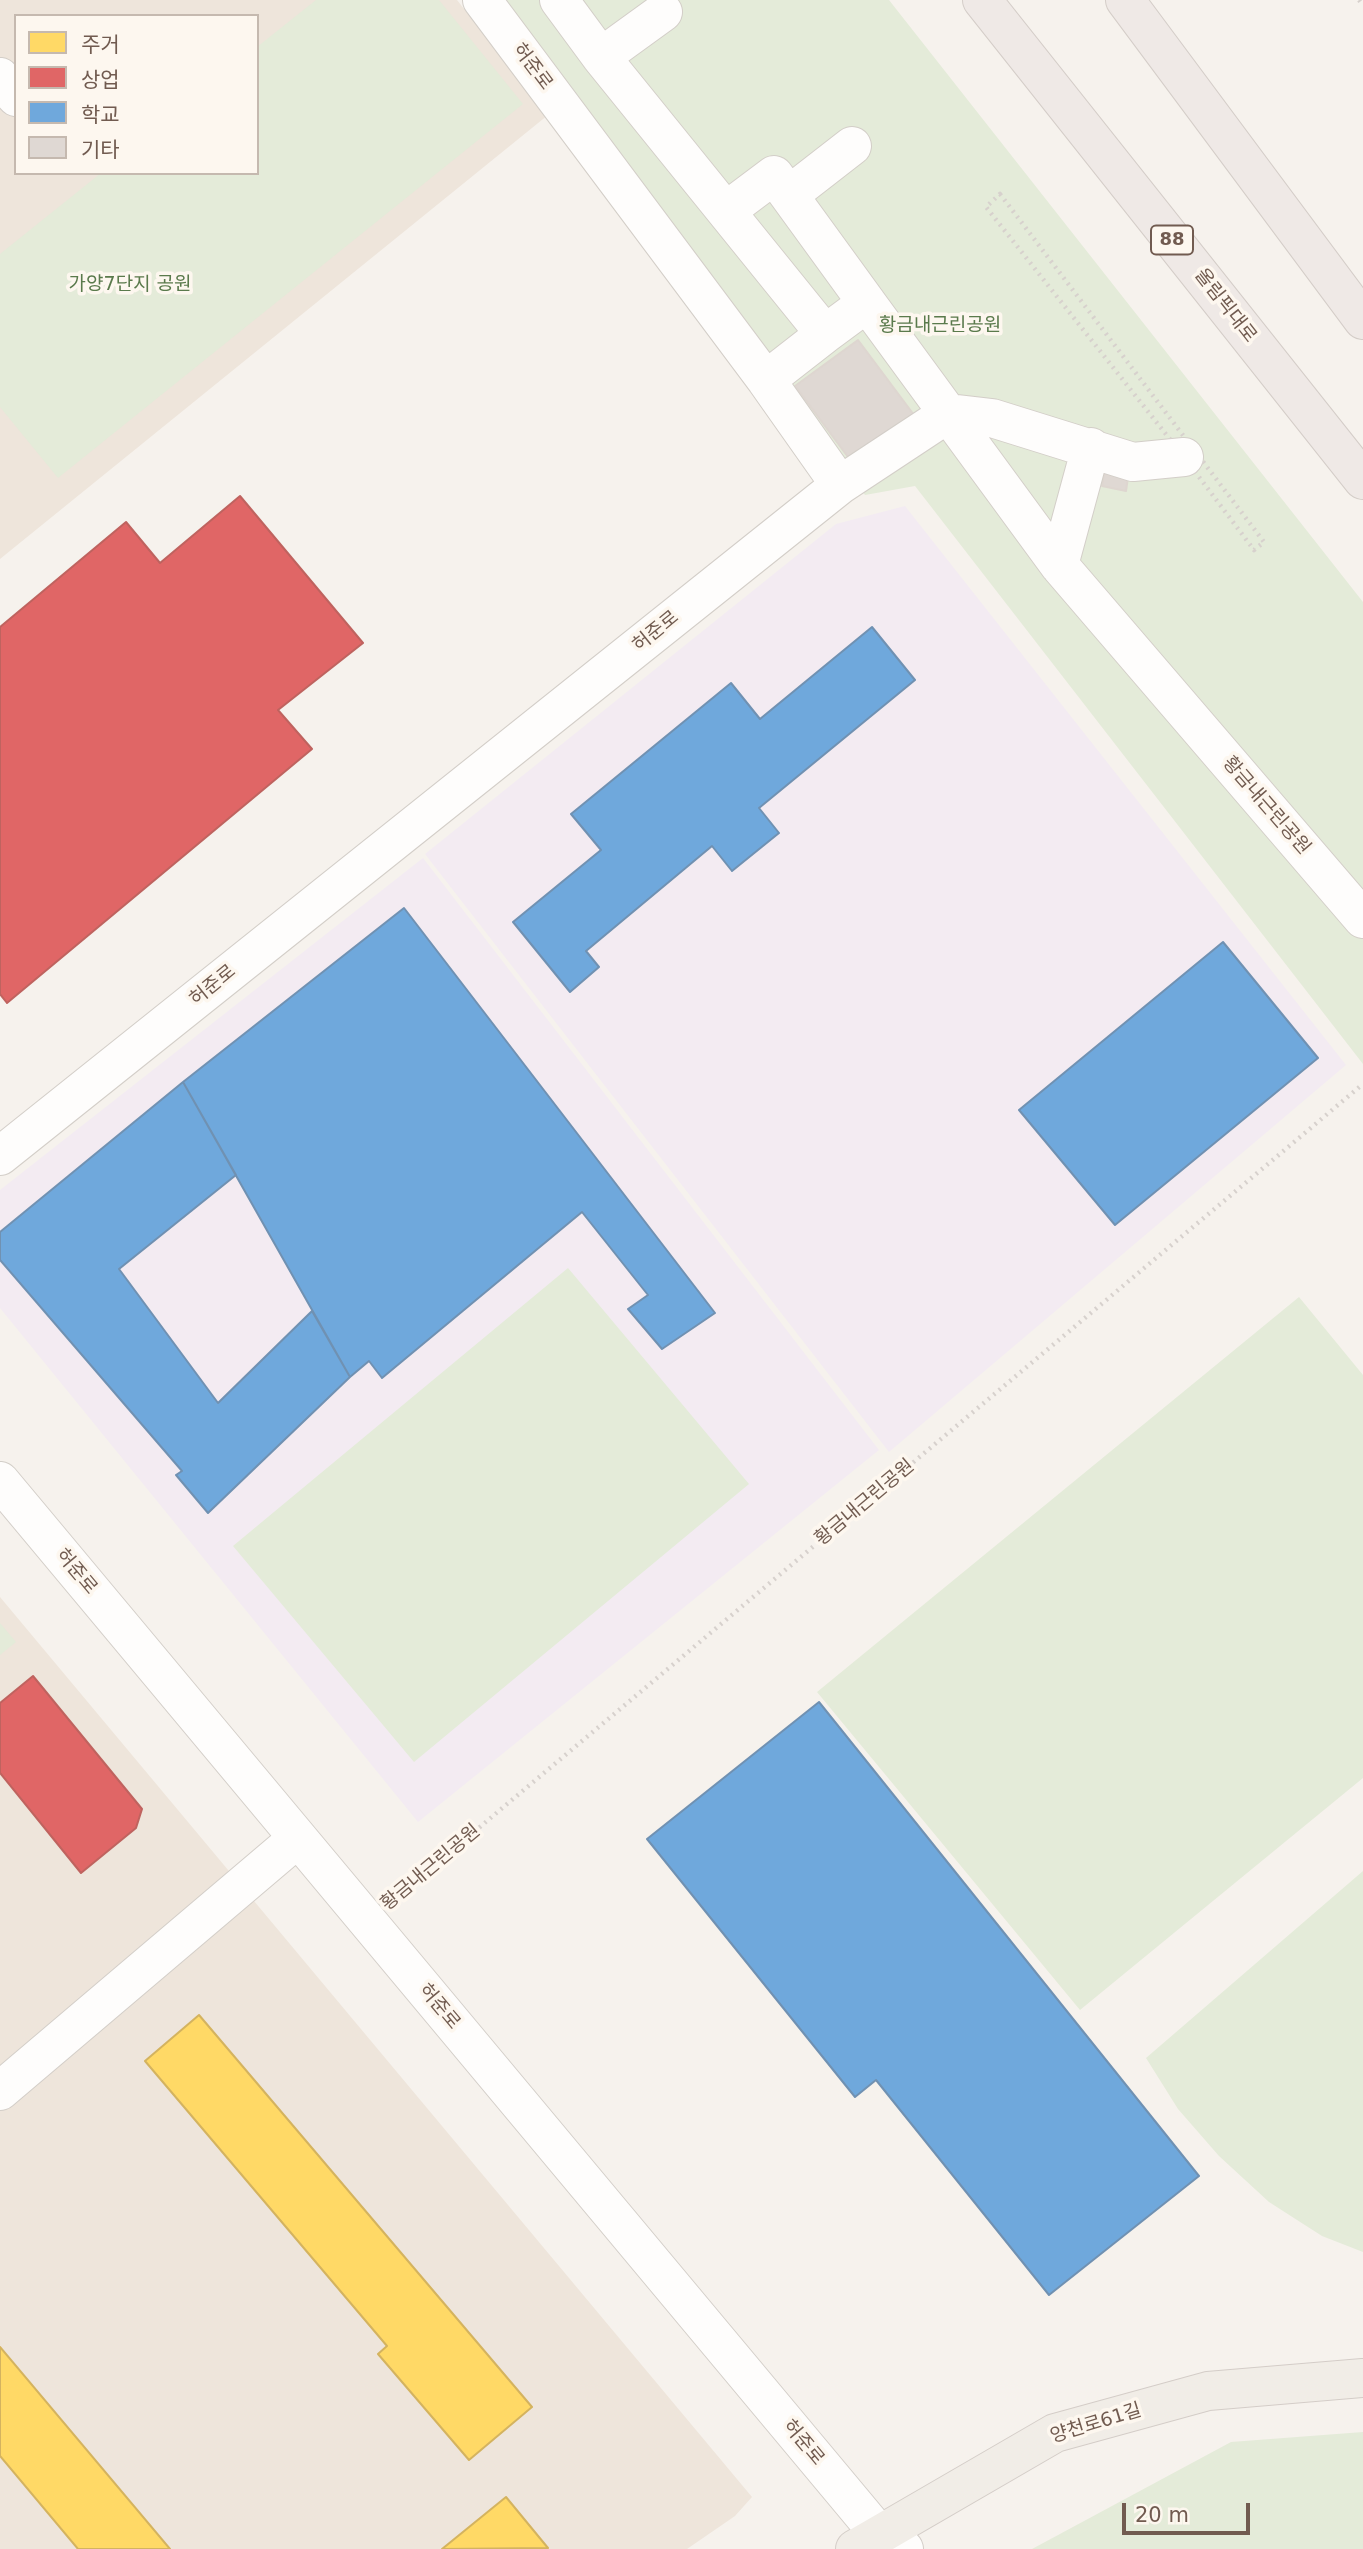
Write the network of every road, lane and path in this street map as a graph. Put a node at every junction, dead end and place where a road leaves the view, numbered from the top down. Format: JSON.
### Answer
{"nodes":[{"id":1,"x":482,"y":0,"type":"edge"},
{"id":2,"x":559,"y":0,"type":"edge"},
{"id":3,"x":982,"y":0,"type":"edge"},
{"id":4,"x":1125,"y":0,"type":"edge"},
{"id":5,"x":1359,"y":0,"type":"edge"},
{"id":6,"x":1363,"y":5,"type":"edge"},
{"id":7,"x":647,"y":13,"type":"dead end"},
{"id":8,"x":601,"y":57,"type":"junction"},
{"id":9,"x":0,"y":77,"type":"edge"},
{"id":10,"x":14,"y":94,"type":"edge"},
{"id":11,"x":852,"y":146,"type":"dead end"},
{"id":12,"x":789,"y":195,"type":"junction"},
{"id":13,"x":726,"y":211,"type":"junction"},
{"id":14,"x":867,"y":303,"type":"junction"},
{"id":15,"x":1363,"y":320,"type":"edge"},
{"id":16,"x":825,"y":334,"type":"junction"},
{"id":17,"x":766,"y":380,"type":"junction"},
{"id":18,"x":949,"y":413,"type":"junction"},
{"id":19,"x":1091,"y":447,"type":"junction"},
{"id":20,"x":1188,"y":452,"type":"junction"},
{"id":21,"x":1363,"y":480,"type":"edge"},
{"id":22,"x":840,"y":485,"type":"junction"},
{"id":23,"x":1059,"y":565,"type":"junction"},
{"id":24,"x":1363,"y":919,"type":"edge"},
{"id":25,"x":1363,"y":1084,"type":"edge"},
{"id":26,"x":0,"y":1156,"type":"edge"},
{"id":27,"x":0,"y":1481,"type":"edge"},
{"id":28,"x":298,"y":1838,"type":"junction"},
{"id":29,"x":368,"y":1922,"type":"junction"},
{"id":30,"x":0,"y":2091,"type":"edge"},
{"id":31,"x":1363,"y":2378,"type":"edge"},
{"id":32,"x":879,"y":2544,"type":"edge"}],
"edges":[{"from":1,"to":17,"type":"street","name":"허준로"},
{"from":2,"to":8,"type":"street"},
{"from":3,"to":21,"type":"highway","name":"올림픽대로","number":"88"},
{"from":4,"to":15,"type":"highway"},
{"from":5,"to":6,"type":"path"},
{"from":7,"to":8,"type":"street"},
{"from":8,"to":13,"type":"street"},
{"from":9,"to":10,"type":"street"},
{"from":11,"to":12,"type":"street"},
{"from":12,"to":13,"type":"street","name":"황금내근린공원"},
{"from":12,"to":14,"type":"street","name":"황금내근린공원"},
{"from":13,"to":16,"type":"street"},
{"from":14,"to":16,"type":"street"},
{"from":14,"to":18,"type":"street","name":"황금내근린공원"},
{"from":16,"to":17,"type":"street"},
{"from":17,"to":22,"type":"street","name":"허준로"},
{"from":18,"to":19,"type":"street"},
{"from":18,"to":22,"type":"street"},
{"from":18,"to":23,"type":"street","name":"황금내근린공원"},
{"from":19,"to":20,"type":"street"},
{"from":19,"to":23,"type":"street"},
{"from":20,"to":20,"type":"path"},
{"from":20,"to":20,"type":"path"},
{"from":22,"to":26,"type":"street","name":"허준로"},
{"from":23,"to":24,"type":"street","name":"황금내근린공원"},
{"from":25,"to":29,"type":"path","name":"황금내근린공원"},
{"from":27,"to":28,"type":"street","name":"허준로"},
{"from":28,"to":29,"type":"street","name":"허준로"},
{"from":28,"to":30,"type":"street"},
{"from":29,"to":32,"type":"street","name":"허준로"},
{"from":31,"to":32,"type":"main road","name":"양천로61길"}]}
